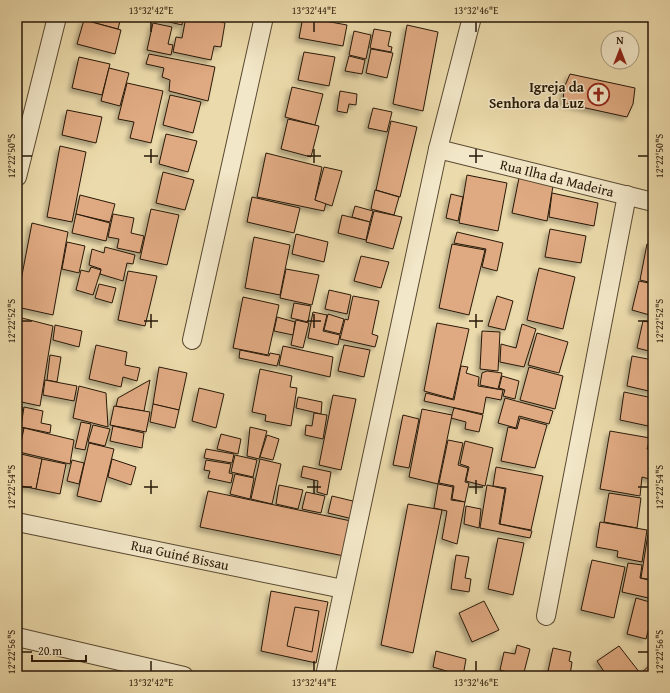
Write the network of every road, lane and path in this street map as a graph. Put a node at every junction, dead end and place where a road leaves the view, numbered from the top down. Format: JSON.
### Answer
{"nodes":[{"id":1,"x":57,"y":17,"type":"edge"},
{"id":2,"x":264,"y":17,"type":"edge"},
{"id":3,"x":472,"y":17,"type":"edge"},
{"id":4,"x":438,"y":149,"type":"junction"},
{"id":5,"x":17,"y":177,"type":"edge"},
{"id":6,"x":627,"y":195,"type":"junction"},
{"id":7,"x":653,"y":202,"type":"edge"},
{"id":8,"x":192,"y":340,"type":"dead end"},
{"id":9,"x":17,"y":522,"type":"edge"},
{"id":10,"x":343,"y":589,"type":"junction"},
{"id":11,"x":546,"y":616,"type":"dead end"},
{"id":12,"x":17,"y":637,"type":"edge"},
{"id":13,"x":184,"y":676,"type":"edge"},
{"id":14,"x":325,"y":676,"type":"edge"}],
"edges":[{"from":1,"to":5,"type":"street"},
{"from":2,"to":8,"type":"street"},
{"from":3,"to":4,"type":"street"},
{"from":4,"to":6,"type":"street","name":"Rua Ilha da Madeira"},
{"from":4,"to":10,"type":"street"},
{"from":6,"to":7,"type":"street","name":"Rua Ilha da Madeira"},
{"from":6,"to":11,"type":"street"},
{"from":9,"to":10,"type":"street","name":"Rua Guiné Bissau"},
{"from":10,"to":14,"type":"street"},
{"from":12,"to":13,"type":"street"}]}
